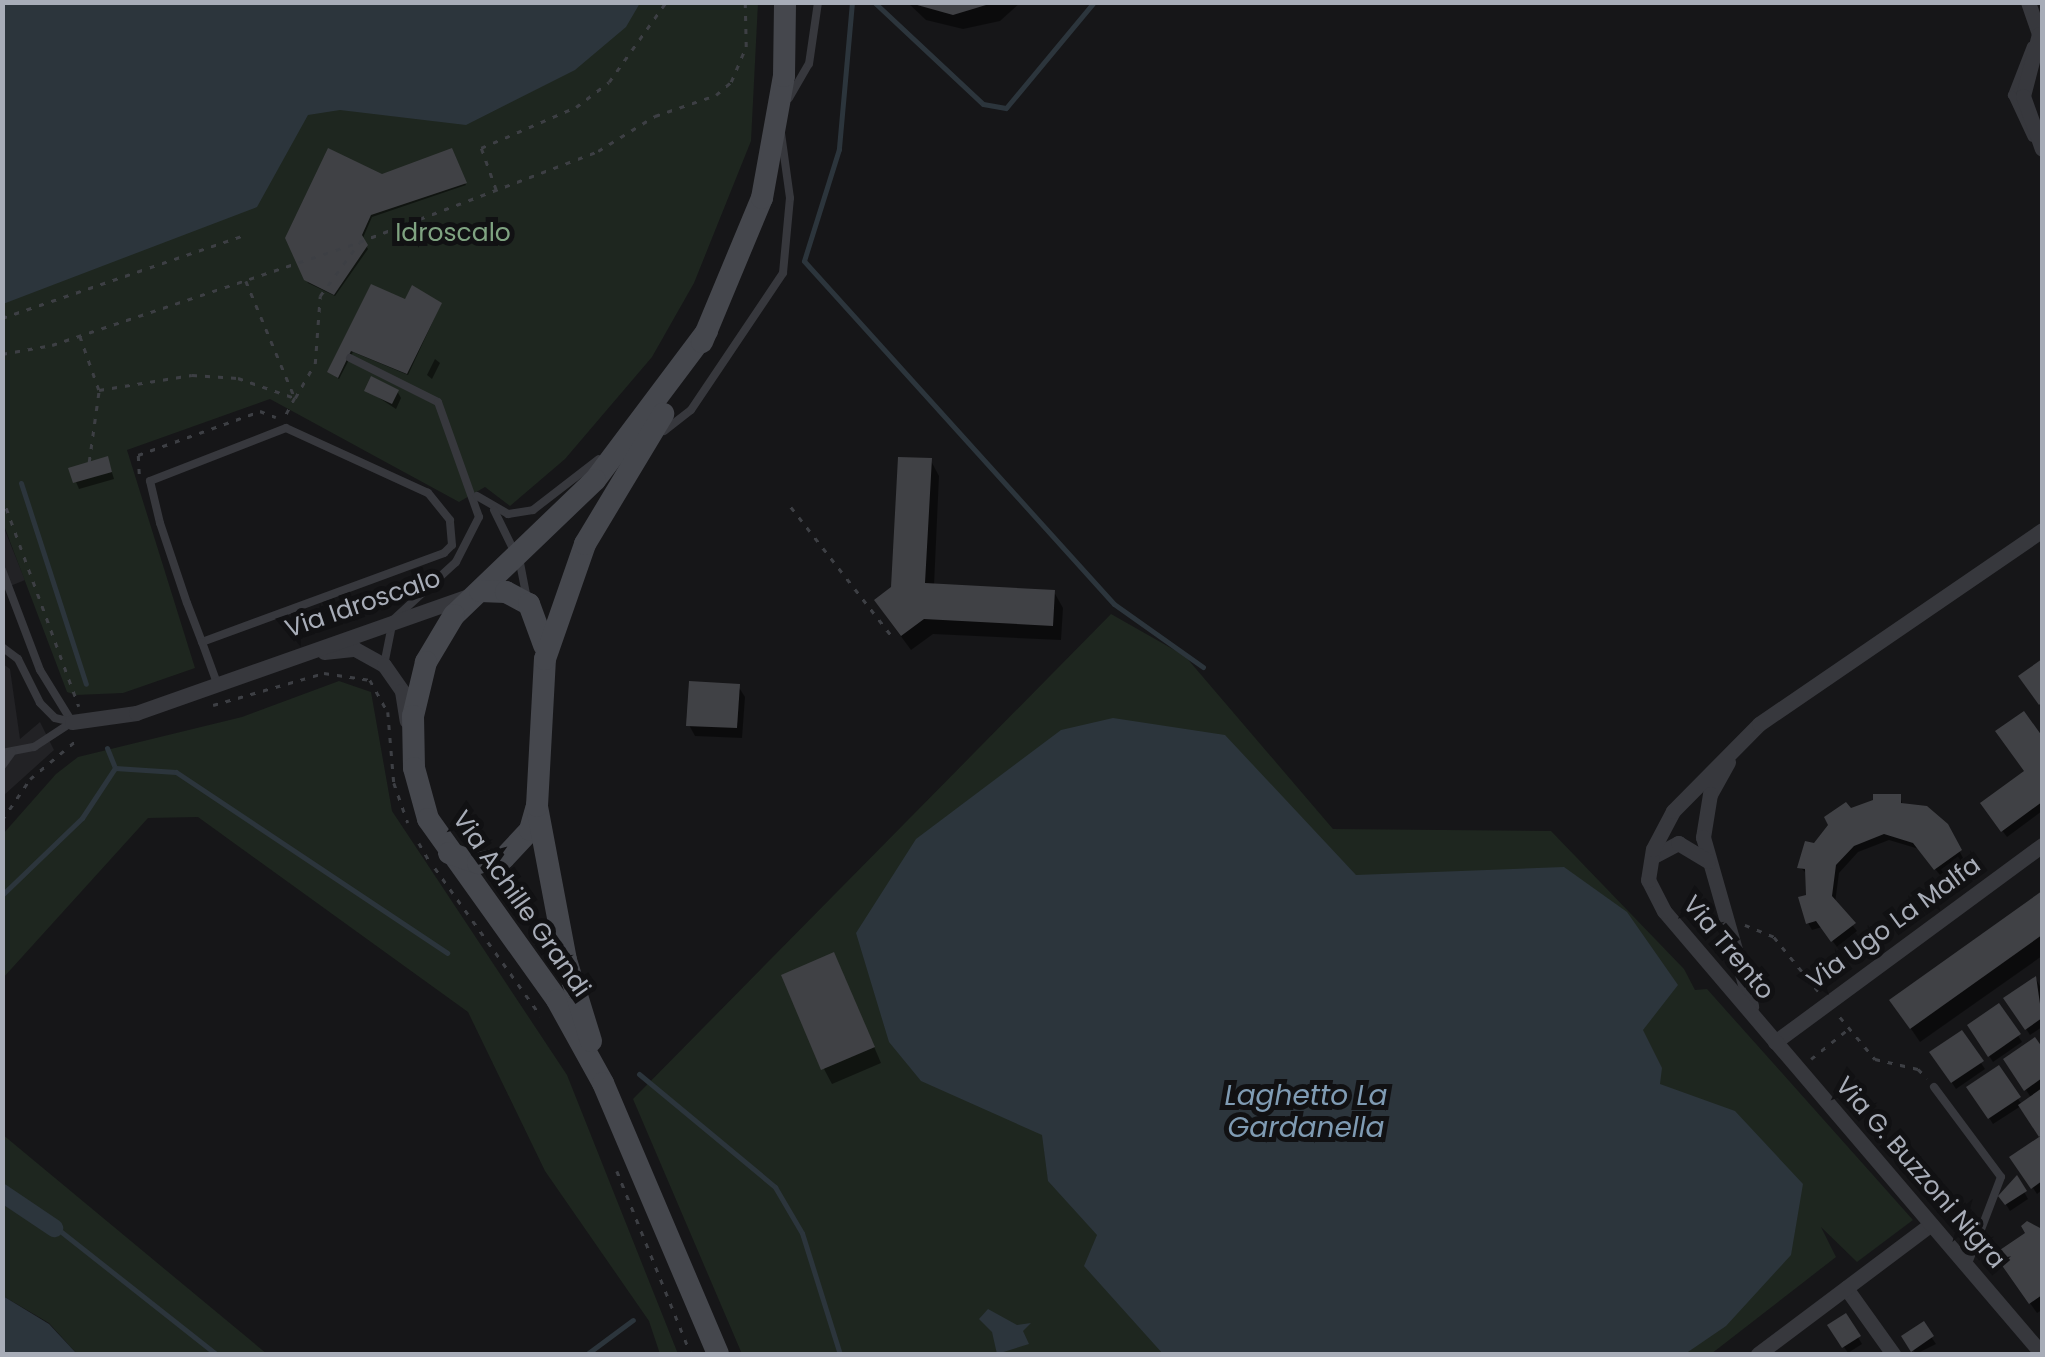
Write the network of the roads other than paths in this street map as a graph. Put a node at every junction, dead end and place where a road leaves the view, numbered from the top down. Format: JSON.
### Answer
{"nodes":[{"id":1,"x":786,"y":2,"type":"edge"},
{"id":2,"x":818,"y":2,"type":"edge"},
{"id":3,"x":2028,"y":2,"type":"edge"},
{"id":4,"x":778,"y":117,"type":"junction"},
{"id":5,"x":2042,"y":150,"type":"edge"},
{"id":6,"x":350,"y":358,"type":"dead end"},
{"id":7,"x":644,"y":435,"type":"junction"},
{"id":8,"x":475,"y":492,"type":"junction"},
{"id":9,"x":493,"y":510,"type":"junction"},
{"id":10,"x":2042,"y":530,"type":"edge"},
{"id":11,"x":516,"y":556,"type":"junction"},
{"id":12,"x":2,"y":570,"type":"edge"},
{"id":13,"x":478,"y":593,"type":"junction"},
{"id":14,"x":529,"y":604,"type":"junction"},
{"id":15,"x":393,"y":620,"type":"junction"},
{"id":16,"x":202,"y":642,"type":"junction"},
{"id":17,"x":2,"y":647,"type":"edge"},
{"id":18,"x":545,"y":659,"type":"junction"},
{"id":19,"x":266,"y":664,"type":"junction"},
{"id":20,"x":384,"y":665,"type":"junction"},
{"id":21,"x":212,"y":685,"type":"junction"},
{"id":22,"x":78,"y":722,"type":"junction"},
{"id":23,"x":1744,"y":739,"type":"junction"},
{"id":24,"x":7,"y":752,"type":"edge"},
{"id":25,"x":2,"y":766,"type":"edge"},
{"id":26,"x":414,"y":768,"type":"junction"},
{"id":27,"x":537,"y":806,"type":"junction"},
{"id":28,"x":2042,"y":845,"type":"edge"},
{"id":29,"x":446,"y":852,"type":"junction"},
{"id":30,"x":1650,"y":860,"type":"junction"},
{"id":31,"x":1710,"y":864,"type":"junction"},
{"id":32,"x":1760,"y":1024,"type":"junction"},
{"id":33,"x":1775,"y":1042,"type":"junction"},
{"id":34,"x":603,"y":1083,"type":"junction"},
{"id":35,"x":1934,"y":1087,"type":"dead end"},
{"id":36,"x":1931,"y":1224,"type":"junction"},
{"id":37,"x":1967,"y":1266,"type":"junction"},
{"id":38,"x":1846,"y":1288,"type":"junction"},
{"id":39,"x":718,"y":1354,"type":"edge"},
{"id":40,"x":1758,"y":1354,"type":"edge"},
{"id":41,"x":1893,"y":1354,"type":"edge"},
{"id":42,"x":2042,"y":1354,"type":"edge"}],
"edges":[{"from":1,"to":4,"type":"main road"},
{"from":2,"to":4,"type":"lane"},
{"from":3,"to":5,"type":"street"},
{"from":4,"to":7,"type":"main road"},
{"from":4,"to":7,"type":"lane"},
{"from":6,"to":8,"type":"lane"},
{"from":7,"to":9,"type":"lane"},
{"from":7,"to":11,"type":"main road","name":"Via Achille Grandi"},
{"from":7,"to":18,"type":"main road"},
{"from":8,"to":9,"type":"lane"},
{"from":8,"to":15,"type":"lane"},
{"from":9,"to":11,"type":"lane"},
{"from":10,"to":23,"type":"street","name":"Via Trento"},
{"from":11,"to":13,"type":"main road","name":"Via Achille Grandi"},
{"from":11,"to":14,"type":"lane"},
{"from":12,"to":22,"type":"lane"},
{"from":13,"to":14,"type":"main road"},
{"from":13,"to":15,"type":"street","name":"Via Idroscalo"},
{"from":13,"to":26,"type":"main road","name":"Via Achille Grandi"},
{"from":14,"to":18,"type":"main road"},
{"from":15,"to":19,"type":"street","name":"Via Idroscalo"},
{"from":15,"to":20,"type":"lane"},
{"from":16,"to":16,"type":"lane"},
{"from":16,"to":21,"type":"lane"},
{"from":17,"to":22,"type":"lane"},
{"from":18,"to":27,"type":"main road","name":"Via Achille Grandi"},
{"from":19,"to":20,"type":"street","name":"Via Idroscalo"},
{"from":19,"to":21,"type":"street","name":"Via Idroscalo"},
{"from":20,"to":26,"type":"street"},
{"from":21,"to":22,"type":"street","name":"Via Idroscalo"},
{"from":22,"to":24,"type":"lane"},
{"from":23,"to":30,"type":"street","name":"Via Trento"},
{"from":23,"to":31,"type":"street","name":"Via Trento"},
{"from":24,"to":25,"type":"lane"},
{"from":26,"to":29,"type":"main road","name":"Via Achille Grandi"},
{"from":27,"to":29,"type":"main road"},
{"from":27,"to":34,"type":"main road","name":"Via Achille Grandi"},
{"from":28,"to":33,"type":"street","name":"Via Ugo La Malfa"},
{"from":29,"to":34,"type":"main road","name":"Via Achille Grandi"},
{"from":30,"to":31,"type":"street","name":"Via Trento"},
{"from":30,"to":32,"type":"street","name":"Via Trento"},
{"from":31,"to":32,"type":"street","name":"Via Trento"},
{"from":32,"to":33,"type":"street","name":"Via G. Buzzoni Nigra"},
{"from":33,"to":36,"type":"street","name":"Via G. Buzzoni Nigra"},
{"from":34,"to":39,"type":"main road","name":"Via Achille Grandi"},
{"from":35,"to":37,"type":"lane"},
{"from":36,"to":37,"type":"street","name":"Via G. Buzzoni Nigra"},
{"from":36,"to":38,"type":"street"},
{"from":37,"to":42,"type":"street","name":"Via G. Buzzoni Nigra"},
{"from":38,"to":40,"type":"street"},
{"from":38,"to":41,"type":"street"}]}
